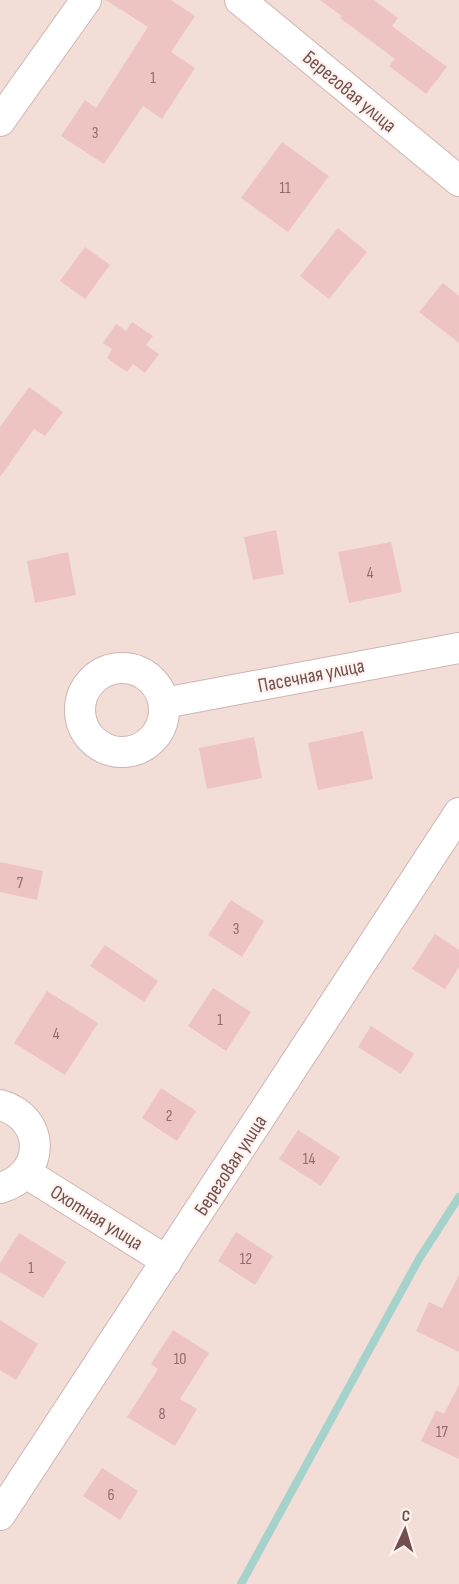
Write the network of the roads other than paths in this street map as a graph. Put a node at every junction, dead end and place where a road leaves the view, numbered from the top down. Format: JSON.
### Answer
{"nodes":[{"id":1,"x":87,"y":0,"type":"edge"},
{"id":2,"x":240,"y":0,"type":"edge"},
{"id":3,"x":0,"y":122,"type":"edge"},
{"id":4,"x":459,"y":181,"type":"edge"},
{"id":5,"x":459,"y":648,"type":"edge"},
{"id":6,"x":164,"y":703,"type":"dead end"},
{"id":7,"x":459,"y":813,"type":"edge"},
{"id":8,"x":0,"y":1105,"type":"edge"},
{"id":9,"x":26,"y":1173,"type":"junction"},
{"id":10,"x":0,"y":1188,"type":"edge"},
{"id":11,"x":167,"y":1261,"type":"junction"},
{"id":12,"x":0,"y":1515,"type":"edge"}],
"edges":[{"from":1,"to":3,"type":"street"},
{"from":2,"to":4,"type":"street","name":"Береговая улица"},
{"from":5,"to":6,"type":"street","name":"Пасечная улица"},
{"from":7,"to":11,"type":"street","name":"Береговая улица"},
{"from":8,"to":9,"type":"street"},
{"from":9,"to":10,"type":"street"},
{"from":9,"to":11,"type":"street","name":"Охотная улица"},
{"from":11,"to":12,"type":"street","name":"Береговая улица"}]}
